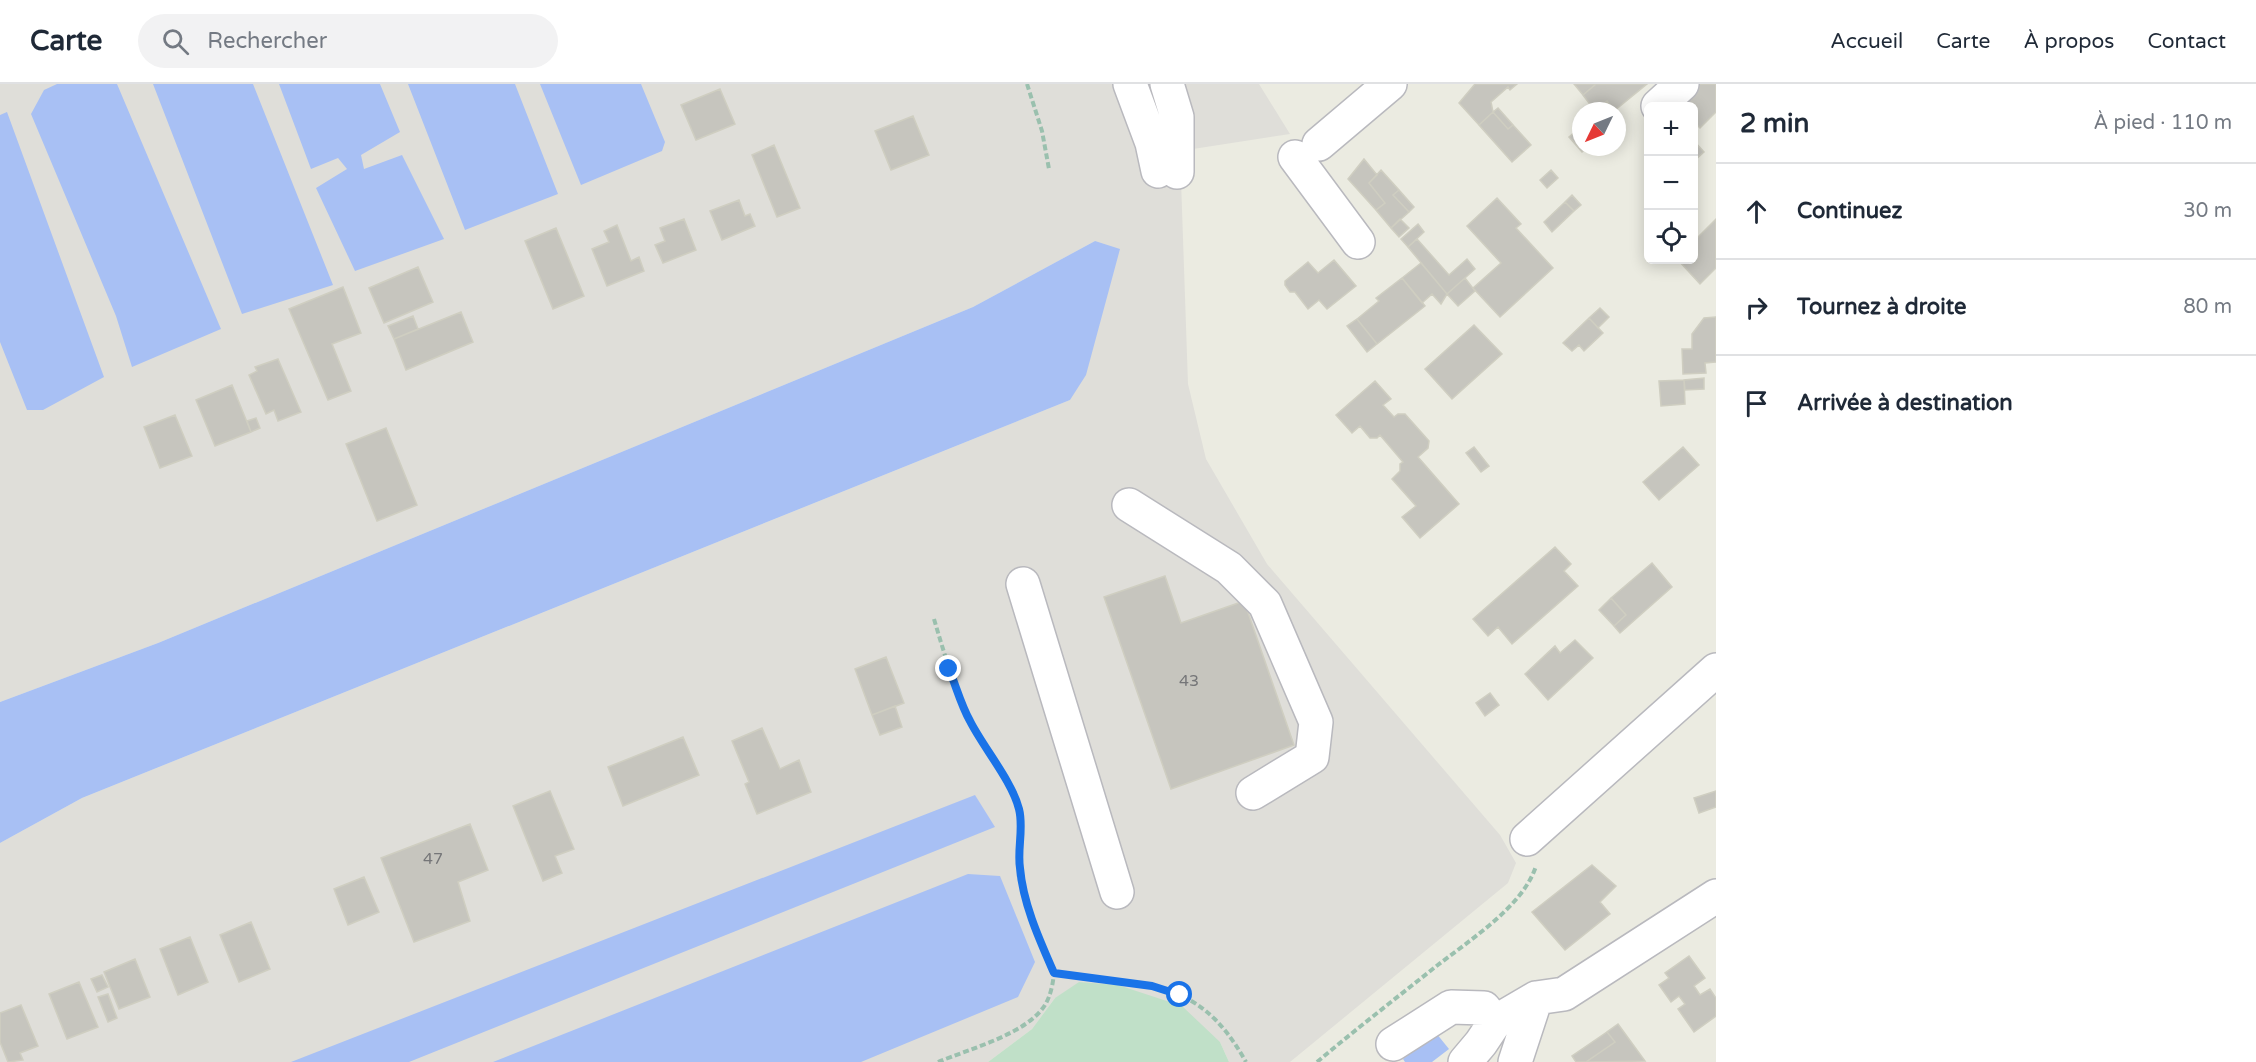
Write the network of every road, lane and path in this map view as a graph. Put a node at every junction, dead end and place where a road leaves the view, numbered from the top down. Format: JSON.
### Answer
{"nodes":[{"id":1,"x":1027,"y":84,"type":"edge"},
{"id":2,"x":1130,"y":84,"type":"edge"},
{"id":3,"x":1167,"y":84,"type":"edge"},
{"id":4,"x":1390,"y":84,"type":"edge"},
{"id":5,"x":1682,"y":84,"type":"edge"},
{"id":6,"x":1662,"y":102,"type":"edge"},
{"id":7,"x":1049,"y":169,"type":"dead end"},
{"id":8,"x":1358,"y":242,"type":"dead end"},
{"id":9,"x":1129,"y":505,"type":"dead end"},
{"id":10,"x":1023,"y":584,"type":"dead end"},
{"id":11,"x":934,"y":619,"type":"dead end"},
{"id":12,"x":1716,"y":670,"type":"edge"},
{"id":13,"x":1253,"y":793,"type":"dead end"},
{"id":14,"x":1532,"y":852,"type":"joint"},
{"id":15,"x":1117,"y":891,"type":"dead end"},
{"id":16,"x":1716,"y":896,"type":"edge"},
{"id":17,"x":1054,"y":973,"type":"junction"},
{"id":18,"x":1536,"y":998,"type":"junction"},
{"id":19,"x":1495,"y":1022,"type":"junction"},
{"id":20,"x":1393,"y":1044,"type":"dead end"},
{"id":21,"x":938,"y":1062,"type":"edge"},
{"id":22,"x":1246,"y":1062,"type":"edge"},
{"id":23,"x":1317,"y":1062,"type":"edge"},
{"id":24,"x":1464,"y":1062,"type":"edge"},
{"id":25,"x":1515,"y":1062,"type":"edge"}],
"edges":[{"from":1,"to":7,"type":"path"},
{"from":2,"to":3,"type":"street"},
{"from":4,"to":8,"type":"street"},
{"from":5,"to":6,"type":"street"},
{"from":9,"to":13,"type":"street"},
{"from":10,"to":15,"type":"street"},
{"from":11,"to":17,"type":"path"},
{"from":12,"to":14,"type":"street"},
{"from":14,"to":23,"type":"path"},
{"from":16,"to":18,"type":"street"},
{"from":17,"to":21,"type":"path"},
{"from":17,"to":22,"type":"path"},
{"from":18,"to":19,"type":"street"},
{"from":18,"to":25,"type":"street"},
{"from":19,"to":20,"type":"street"},
{"from":19,"to":24,"type":"street"}]}
